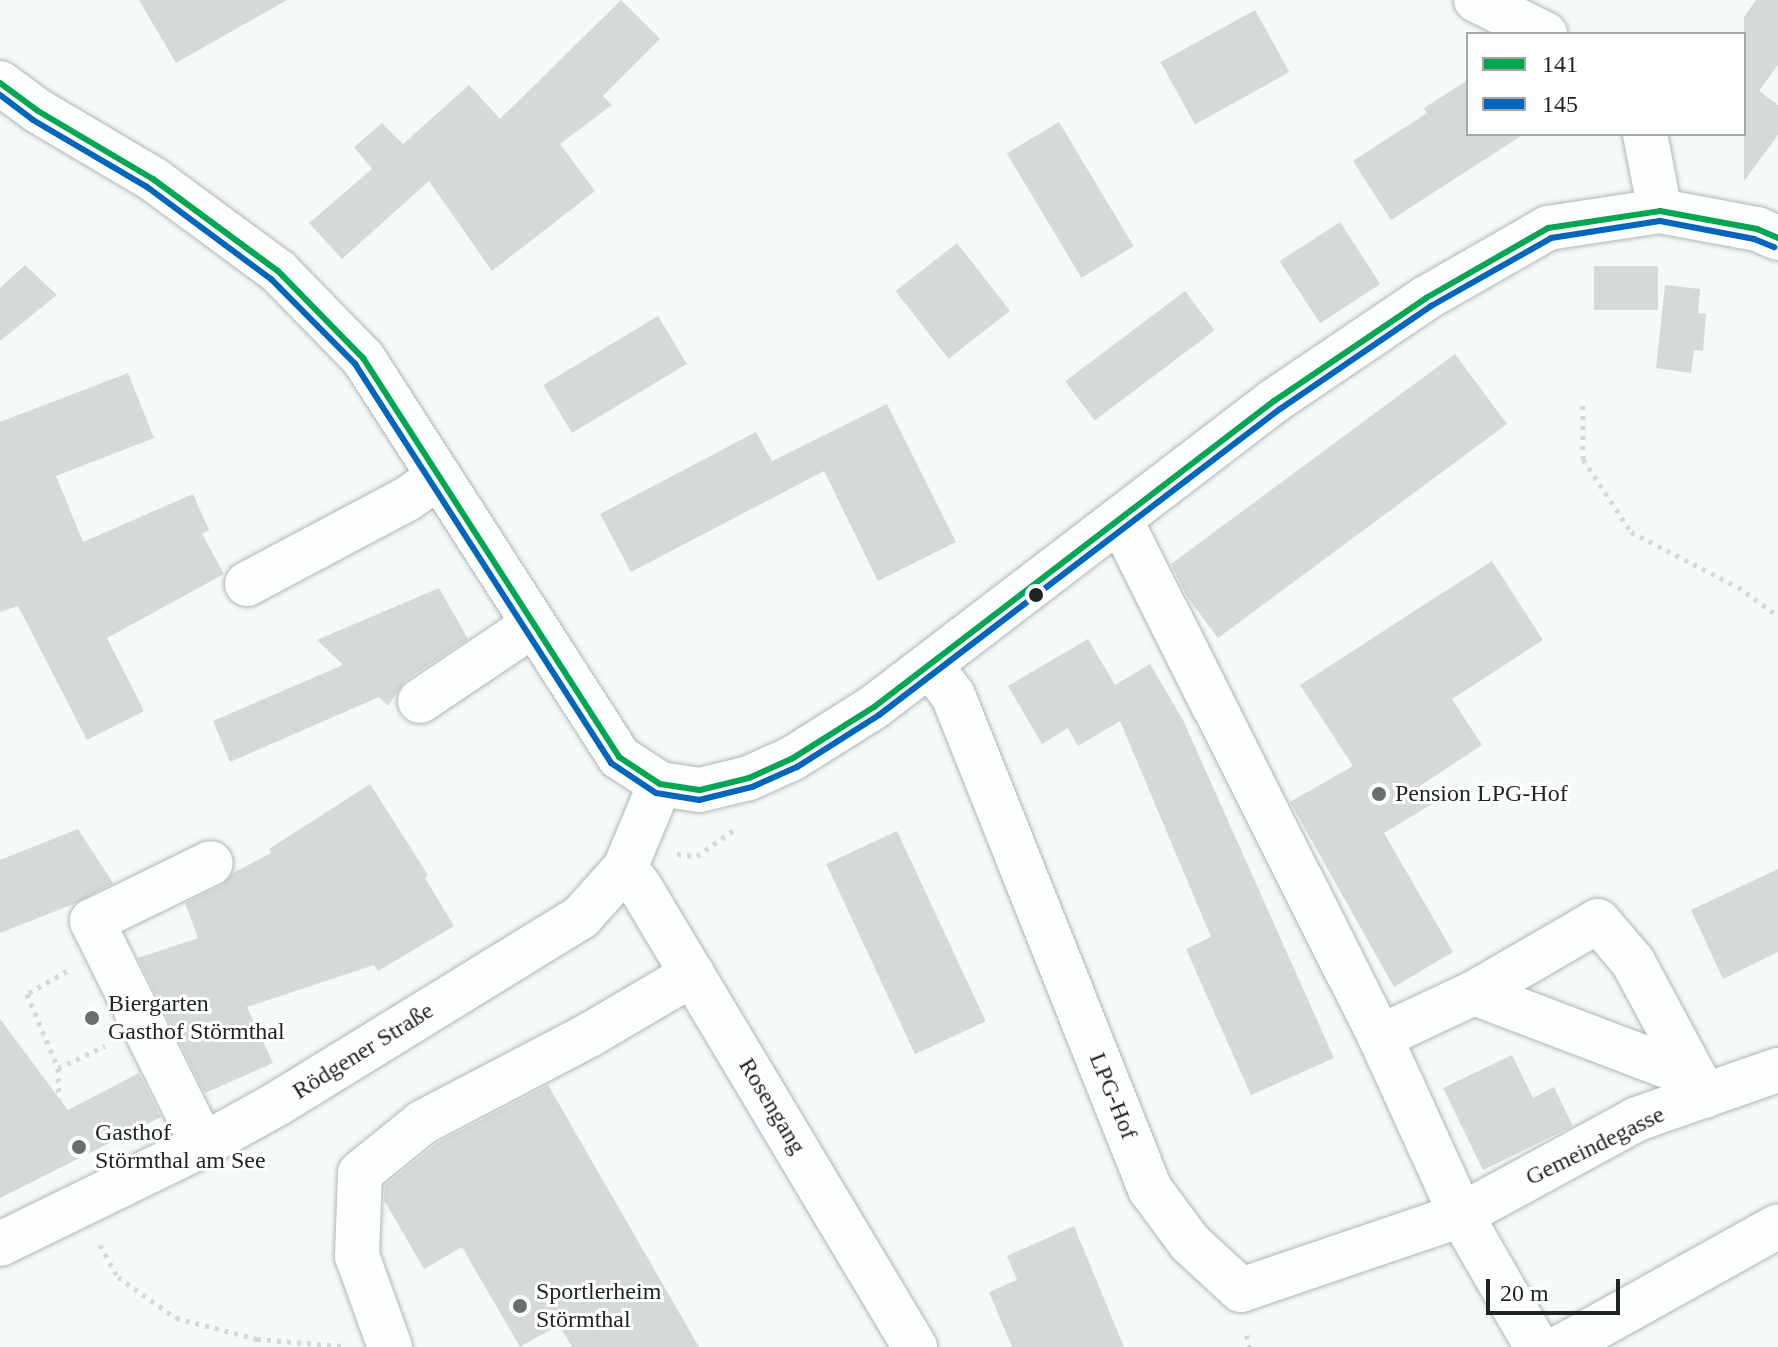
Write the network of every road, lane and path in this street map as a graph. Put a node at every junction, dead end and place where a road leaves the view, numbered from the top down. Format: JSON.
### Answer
{"nodes":[{"id":1,"x":1476,"y":0,"type":"edge"},
{"id":2,"x":1541,"y":32,"type":"edge"},
{"id":3,"x":0,"y":83,"type":"edge"},
{"id":4,"x":1645,"y":136,"type":"edge"},
{"id":5,"x":1660,"y":211,"type":"junction"},
{"id":6,"x":1778,"y":238,"type":"edge"},
{"id":7,"x":1583,"y":405,"type":"dead end"},
{"id":8,"x":438,"y":477,"type":"junction"},
{"id":9,"x":1120,"y":519,"type":"junction"},
{"id":10,"x":247,"y":584,"type":"dead end"},
{"id":11,"x":1778,"y":616,"type":"edge"},
{"id":12,"x":533,"y":625,"type":"junction"},
{"id":13,"x":930,"y":665,"type":"junction"},
{"id":14,"x":420,"y":701,"type":"dead end"},
{"id":15,"x":660,"y":784,"type":"junction"},
{"id":16,"x":211,"y":863,"type":"dead end"},
{"id":17,"x":625,"y":868,"type":"junction"},
{"id":18,"x":71,"y":969,"type":"dead end"},
{"id":19,"x":693,"y":974,"type":"junction"},
{"id":20,"x":1474,"y":993,"type":"junction"},
{"id":21,"x":146,"y":1027,"type":"junction"},
{"id":22,"x":1380,"y":1037,"type":"junction"},
{"id":23,"x":58,"y":1068,"type":"junction"},
{"id":24,"x":1778,"y":1070,"type":"edge"},
{"id":25,"x":1700,"y":1086,"type":"junction"},
{"id":26,"x":59,"y":1114,"type":"dead end"},
{"id":27,"x":203,"y":1145,"type":"junction"},
{"id":28,"x":78,"y":1206,"type":"junction"},
{"id":29,"x":1461,"y":1215,"type":"junction"},
{"id":30,"x":1778,"y":1226,"type":"edge"},
{"id":31,"x":0,"y":1244,"type":"edge"},
{"id":32,"x":386,"y":1341,"type":"edge"},
{"id":33,"x":915,"y":1347,"type":"edge"},
{"id":34,"x":1537,"y":1347,"type":"edge"},
{"id":35,"x":1561,"y":1347,"type":"edge"}],
"edges":[{"from":1,"to":2,"type":"street"},
{"from":3,"to":8,"type":"street"},
{"from":4,"to":5,"type":"street"},
{"from":5,"to":6,"type":"street"},
{"from":5,"to":9,"type":"street"},
{"from":7,"to":11,"type":"path"},
{"from":8,"to":10,"type":"street"},
{"from":8,"to":12,"type":"street"},
{"from":9,"to":13,"type":"street"},
{"from":9,"to":22,"type":"street"},
{"from":12,"to":14,"type":"street"},
{"from":12,"to":15,"type":"street"},
{"from":13,"to":15,"type":"street"},
{"from":13,"to":29,"type":"street","name":"LPG-Hof"},
{"from":15,"to":17,"type":"street","name":"Rödgener Straße"},
{"from":16,"to":21,"type":"street"},
{"from":17,"to":19,"type":"street","name":"Rosengang"},
{"from":17,"to":27,"type":"street","name":"Rödgener Straße"},
{"from":18,"to":23,"type":"path"},
{"from":19,"to":32,"type":"street"},
{"from":19,"to":33,"type":"street","name":"Rosengang"},
{"from":20,"to":22,"type":"street"},
{"from":20,"to":25,"type":"street"},
{"from":20,"to":25,"type":"street"},
{"from":21,"to":23,"type":"path"},
{"from":21,"to":27,"type":"street"},
{"from":22,"to":29,"type":"street"},
{"from":23,"to":26,"type":"path"},
{"from":24,"to":25,"type":"street","name":"Gemeindegasse"},
{"from":25,"to":29,"type":"street","name":"Gemeindegasse"},
{"from":27,"to":28,"type":"street","name":"Rödgener Straße"},
{"from":28,"to":31,"type":"street","name":"Rödgener Straße"},
{"from":28,"to":32,"type":"path"},
{"from":29,"to":34,"type":"street"},
{"from":30,"to":35,"type":"street"}]}
